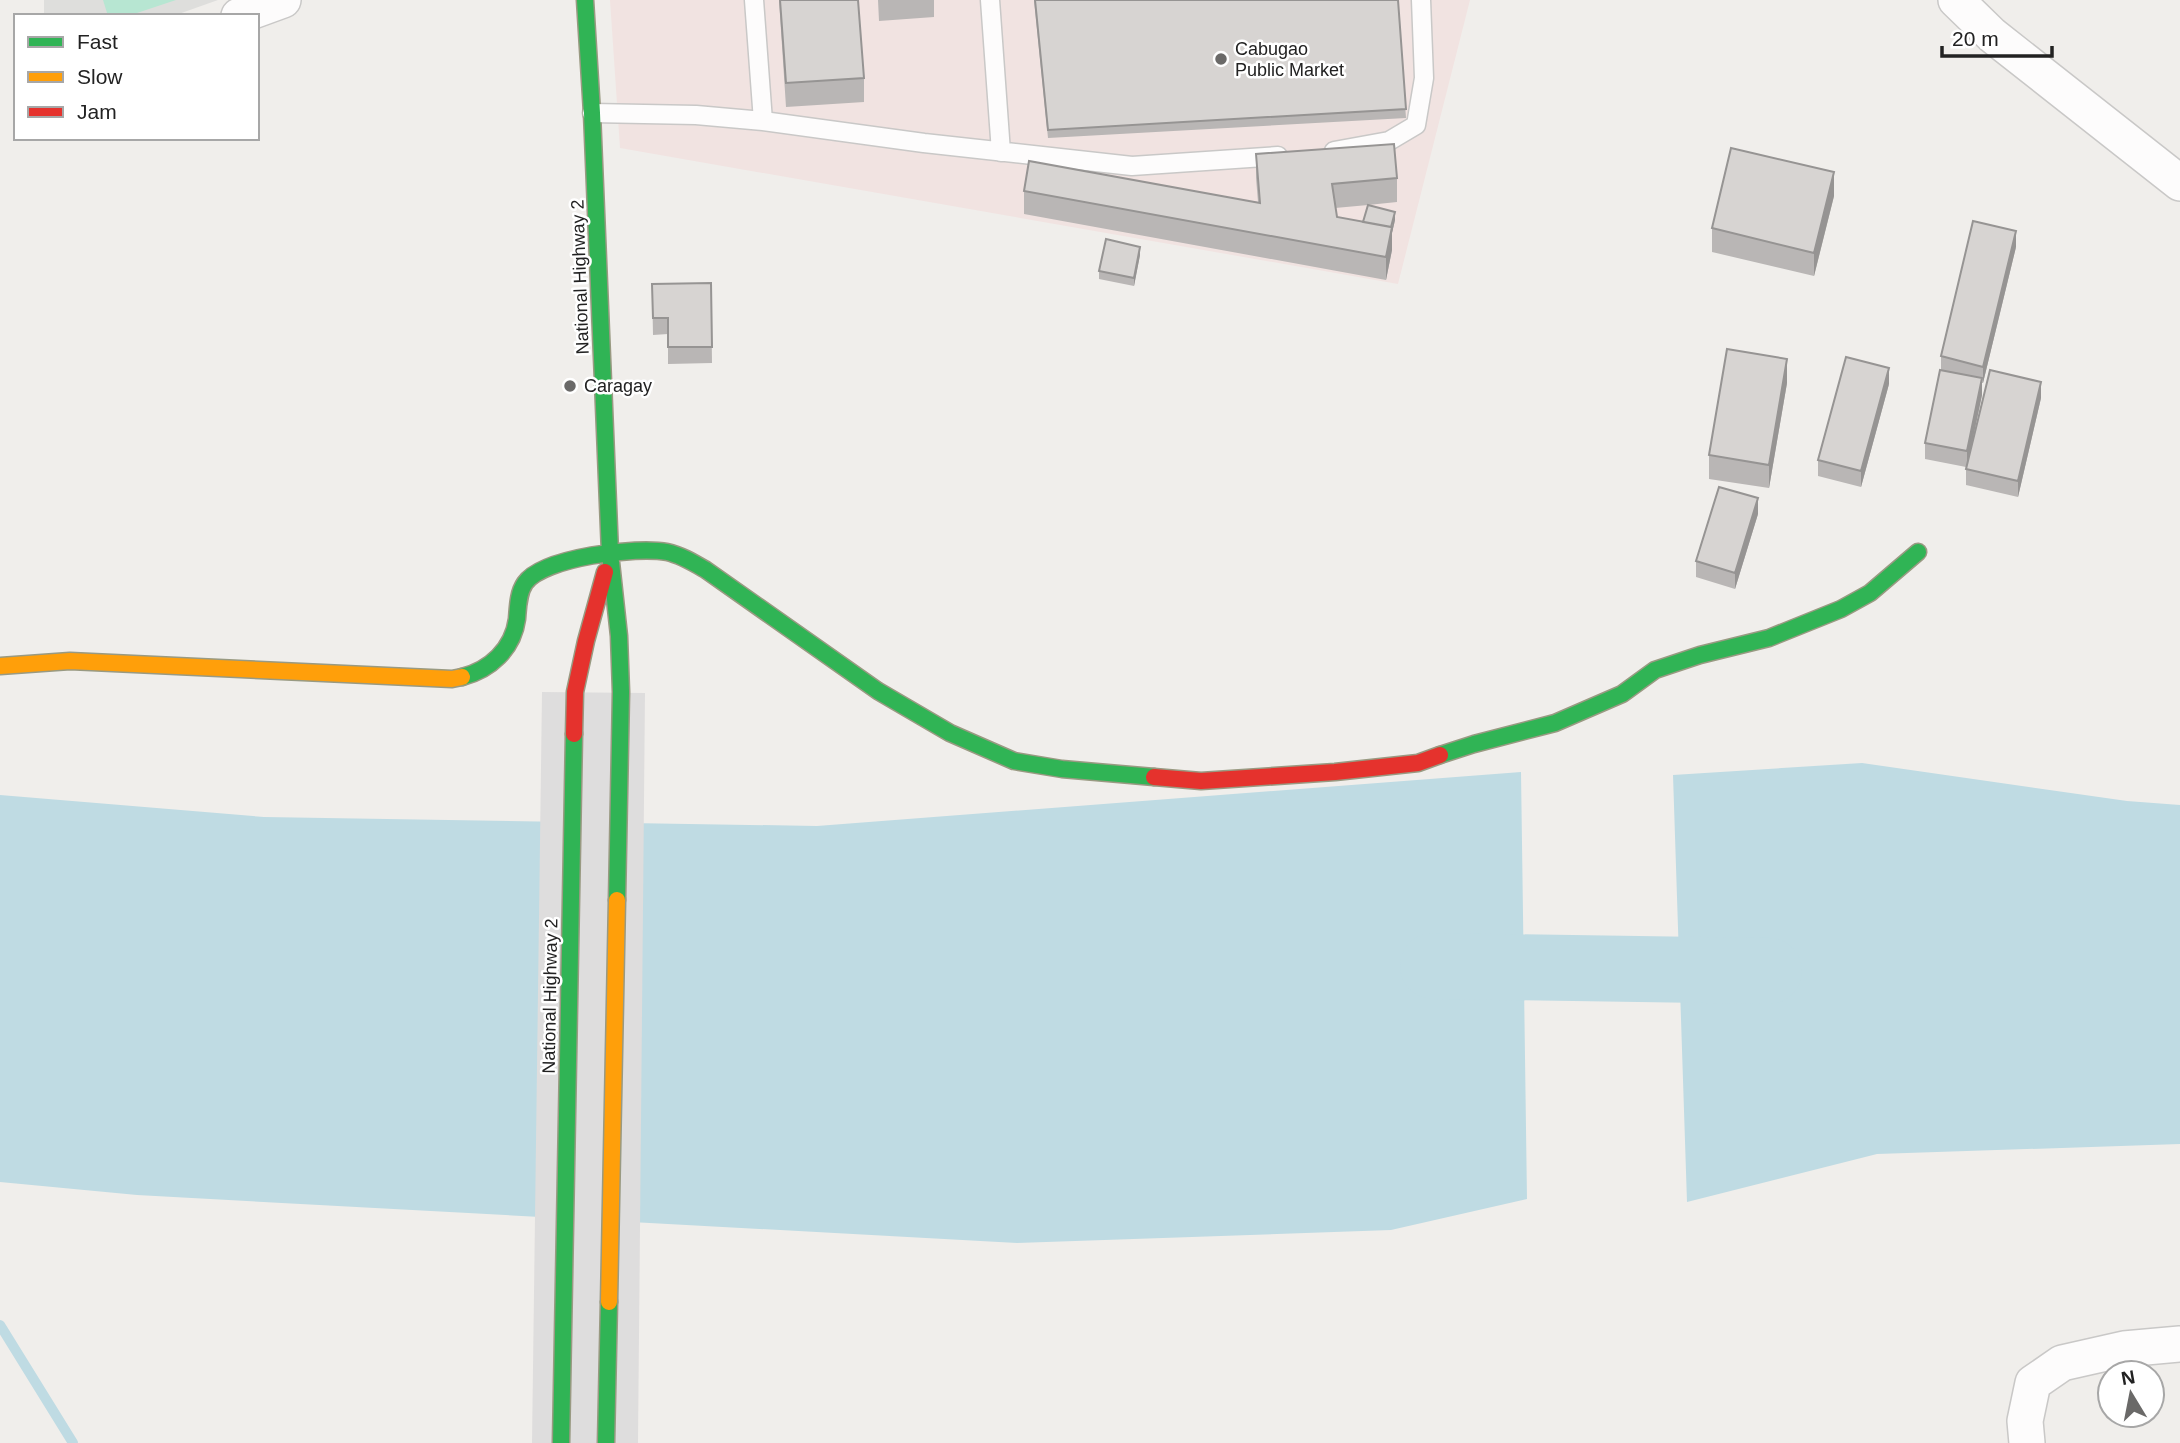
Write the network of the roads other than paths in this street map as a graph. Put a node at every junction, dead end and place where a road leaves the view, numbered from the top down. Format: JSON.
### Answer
{"nodes":[{"id":1,"x":283,"y":0,"type":"edge"},
{"id":2,"x":585,"y":0,"type":"edge"},
{"id":3,"x":754,"y":0,"type":"edge"},
{"id":4,"x":990,"y":0,"type":"edge"},
{"id":5,"x":1421,"y":0,"type":"edge"},
{"id":6,"x":1956,"y":0,"type":"edge"},
{"id":7,"x":244,"y":14,"type":"edge"},
{"id":8,"x":593,"y":113,"type":"junction"},
{"id":9,"x":763,"y":121,"type":"junction"},
{"id":10,"x":1001,"y":152,"type":"junction"},
{"id":11,"x":2180,"y":183,"type":"edge"},
{"id":12,"x":1918,"y":552,"type":"dead end"},
{"id":13,"x":610,"y":554,"type":"junction"},
{"id":14,"x":0,"y":666,"type":"edge"},
{"id":15,"x":2180,"y":1345,"type":"edge"},
{"id":16,"x":561,"y":1443,"type":"edge"},
{"id":17,"x":606,"y":1443,"type":"edge"},
{"id":18,"x":2027,"y":1443,"type":"edge"}],
"edges":[{"from":1,"to":7,"type":"street"},
{"from":2,"to":8,"type":"main road","name":"National Highway 2"},
{"from":3,"to":9,"type":"lane"},
{"from":4,"to":10,"type":"lane"},
{"from":5,"to":10,"type":"lane"},
{"from":6,"to":11,"type":"street"},
{"from":8,"to":9,"type":"lane"},
{"from":8,"to":13,"type":"main road","name":"National Highway 2"},
{"from":9,"to":10,"type":"lane"},
{"from":12,"to":13,"type":"main road"},
{"from":13,"to":14,"type":"main road"},
{"from":13,"to":16,"type":"main road","name":"National Highway 2"},
{"from":13,"to":17,"type":"main road","name":"National Highway 2"},
{"from":15,"to":18,"type":"street"}]}
